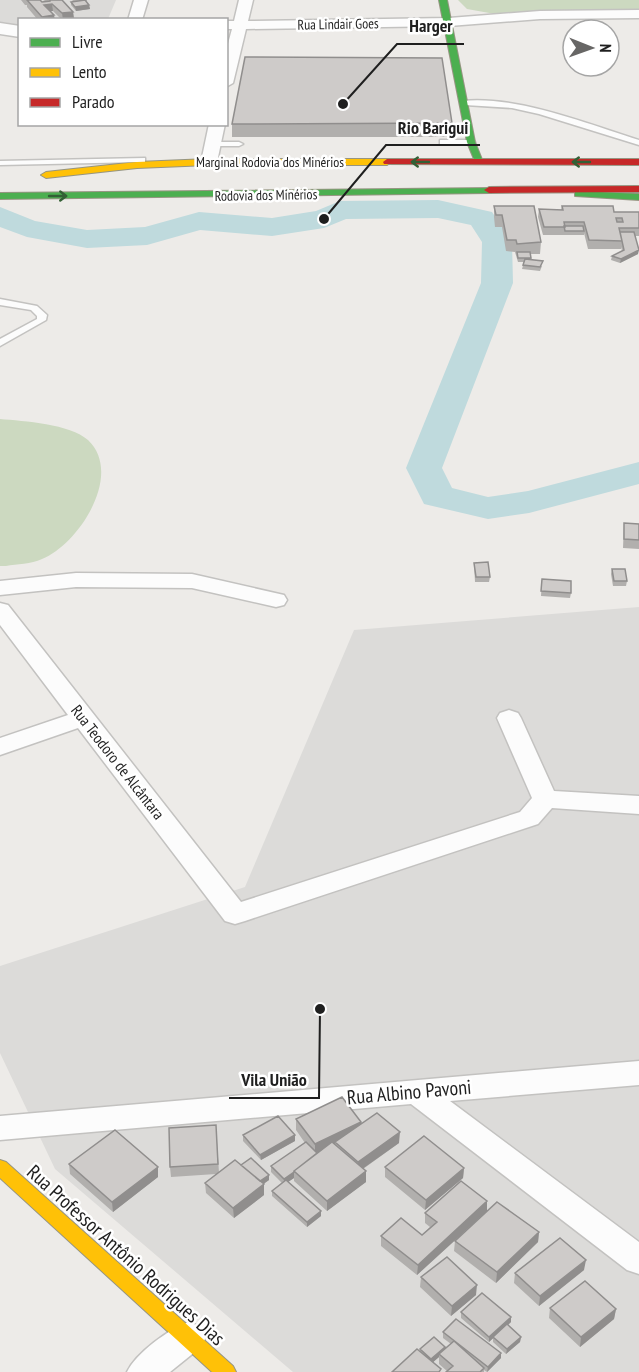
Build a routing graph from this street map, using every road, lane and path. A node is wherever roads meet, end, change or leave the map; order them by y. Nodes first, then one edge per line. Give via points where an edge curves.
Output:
1 (141, 0) edge
2 (246, 0) edge
3 (443, 0) edge
4 (639, 14) edge
5 (136, 18) edge
6 (449, 22) junction
7 (0, 25) edge
8 (233, 25) edge
9 (18, 28) edge
10 (0, 30) edge
11 (18, 33) edge
12 (228, 66) edge
13 (465, 103) junction
14 (216, 126) edge
15 (443, 142) edge
16 (471, 142) junction
17 (639, 143) edge
18 (212, 144) junction
19 (239, 144) edge
20 (209, 162) junction
21 (479, 162) junction
22 (639, 162) edge
23 (0, 163) edge
24 (0, 175) edge
25 (46, 175) junction
26 (639, 175) edge
27 (349, 176) dead end
28 (186, 177) dead end
29 (502, 189) junction
30 (639, 189) edge
31 (0, 196) edge
32 (639, 197) edge
33 (0, 302) edge
34 (0, 343) edge
35 (0, 588) edge
36 (276, 600) dead end
37 (0, 610) edge
38 (84, 718) junction
39 (509, 718) dead end
40 (0, 747) edge
41 (545, 799) junction
42 (639, 805) edge
43 (639, 1072) edge
44 (416, 1092) junction
45 (0, 1128) edge
46 (0, 1167) edge
47 (639, 1260) edge
48 (189, 1337) junction
49 (144, 1372) edge
50 (226, 1372) edge

1 - 5 street
2 - 8 street
3 - 6 main road
4 - 6 street, Rua Lindair Goes via 540,15
6 - 8 street, Rua Lindair Goes
6 - 13 main road
7 - 9 lane
8 - 12 street
10 - 11 street
13 - 16 main road
13 - 17 lane via 541,112
14 - 18 street
15 - 16 lane
16 - 21 main road
18 - 19 lane
18 - 20 street
21 -> 20 main road, Marginal Rodovia dos Minérios
20 - 23 lane via 127,159
20 - 25 main road, Marginal Rodovia dos Minérios
22 -> 21 main road, Marginal Rodovia dos Minérios
24 - 25 main road
25 - 28 main road
26 - 27 main road
29 - 30 main road, Rodovia dos Minérios
31 -> 29 main road, Rodovia dos Minérios via 181,197
29 - 32 main road
33 - 34 lane via 34,308 42,315 41,320
35 - 36 street via 76,580 192,581
37 - 38 street, Rua Teodoro de Alcântara
38 - 40 street
38 - 41 street, Rua Teodoro de Alcântara via 235,914 529,818
39 - 41 street
41 - 42 street
43 - 44 street, Rua Albino Pavoni
44 - 45 street, Rua Albino Pavoni
44 - 47 street
46 - 48 main road, Rua Professor Antônio Rodrigues Dias
48 - 49 street
48 - 50 main road, Rua Professor Antônio Rodrigues Dias

